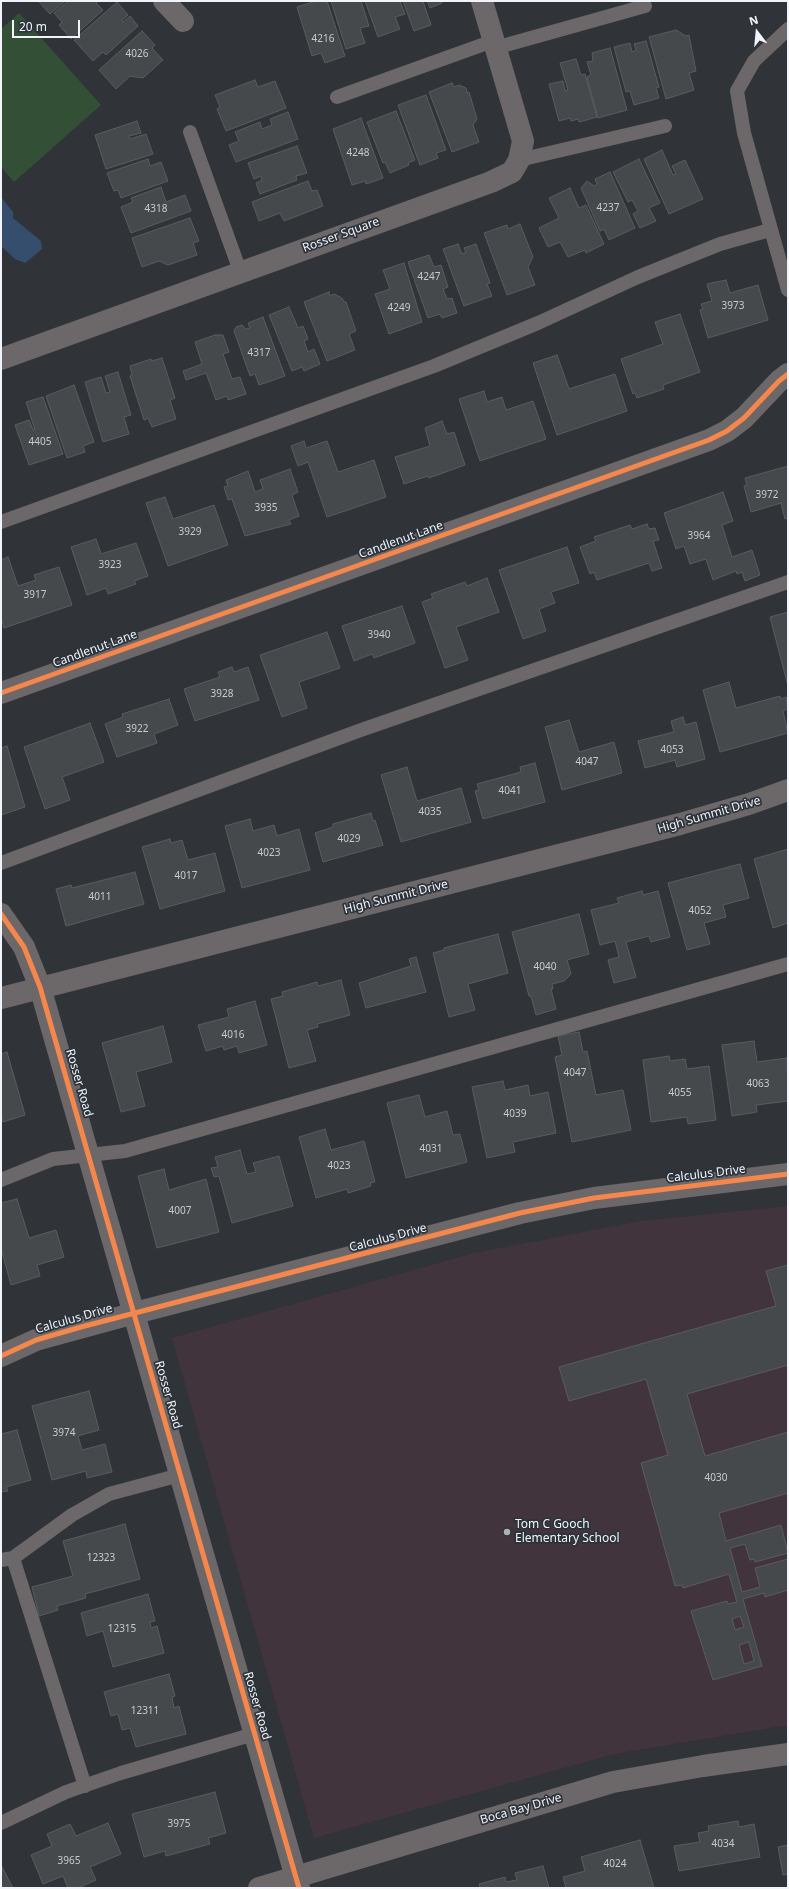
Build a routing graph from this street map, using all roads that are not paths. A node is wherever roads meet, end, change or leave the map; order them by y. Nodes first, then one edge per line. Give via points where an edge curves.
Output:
1 (164, 1) edge
2 (482, 1) edge
3 (645, 6) dead end
4 (183, 21) dead end
5 (788, 29) edge
6 (494, 45) junction
7 (337, 96) dead end
8 (665, 126) dead end
9 (190, 132) dead end
10 (519, 160) junction
11 (770, 230) junction
12 (240, 271) junction
13 (788, 290) edge
14 (1, 359) edge
15 (788, 374) edge
16 (1, 522) edge
17 (788, 582) edge
18 (1, 693) edge
19 (788, 790) edge
20 (1, 863) edge
21 (1, 914) edge
22 (788, 964) edge
23 (40, 987) junction
24 (1, 998) edge
25 (90, 1154) junction
26 (788, 1174) edge
27 (1, 1180) edge
28 (135, 1313) junction
29 (1, 1356) edge
30 (180, 1474) junction
31 (7, 1559) edge
32 (254, 1734) junction
33 (788, 1754) edge
34 (85, 1786) junction
35 (1, 1823) edge
36 (297, 1882) edge
37 (259, 1888) edge

1 - 4 street
2 - 6 street, Rosser Square
3 - 6 lane
5 - 11 lane via 754,61 737,91 744,133
6 - 7 lane
6 - 10 street, Rosser Square via 523,141
8 - 10 lane
9 - 12 lane
10 - 12 street, Rosser Square via 512,172 491,182
11 - 13 lane
11 - 16 lane via 720,244 638,277 538,323 434,366
12 - 14 street, Rosser Square
15 - 18 street, Candlenut Lane via 744,418 709,440
17 - 20 lane via 361,730
19 - 23 street, High Summit Drive via 680,824
21 - 23 street, Rosser Road via 24,947
22 - 25 lane via 125,1151
23 - 24 street, High Summit Drive
23 - 25 street, Rosser Road
25 - 27 lane via 53,1159
25 - 28 street, Rosser Road
26 - 28 street, Calculus Drive via 594,1198 520,1213
28 - 29 street, Calculus Drive via 36,1340
28 - 30 street, Rosser Road
30 - 31 lane via 109,1494 72,1515
30 - 32 street, Rosser Road
31 - 34 lane
32 - 34 lane
32 - 36 street, Rosser Road
33 - 36 street, Boca Bay Drive via 613,1782
34 - 35 lane via 66,1792
36 - 37 street, Boca Bay Drive

